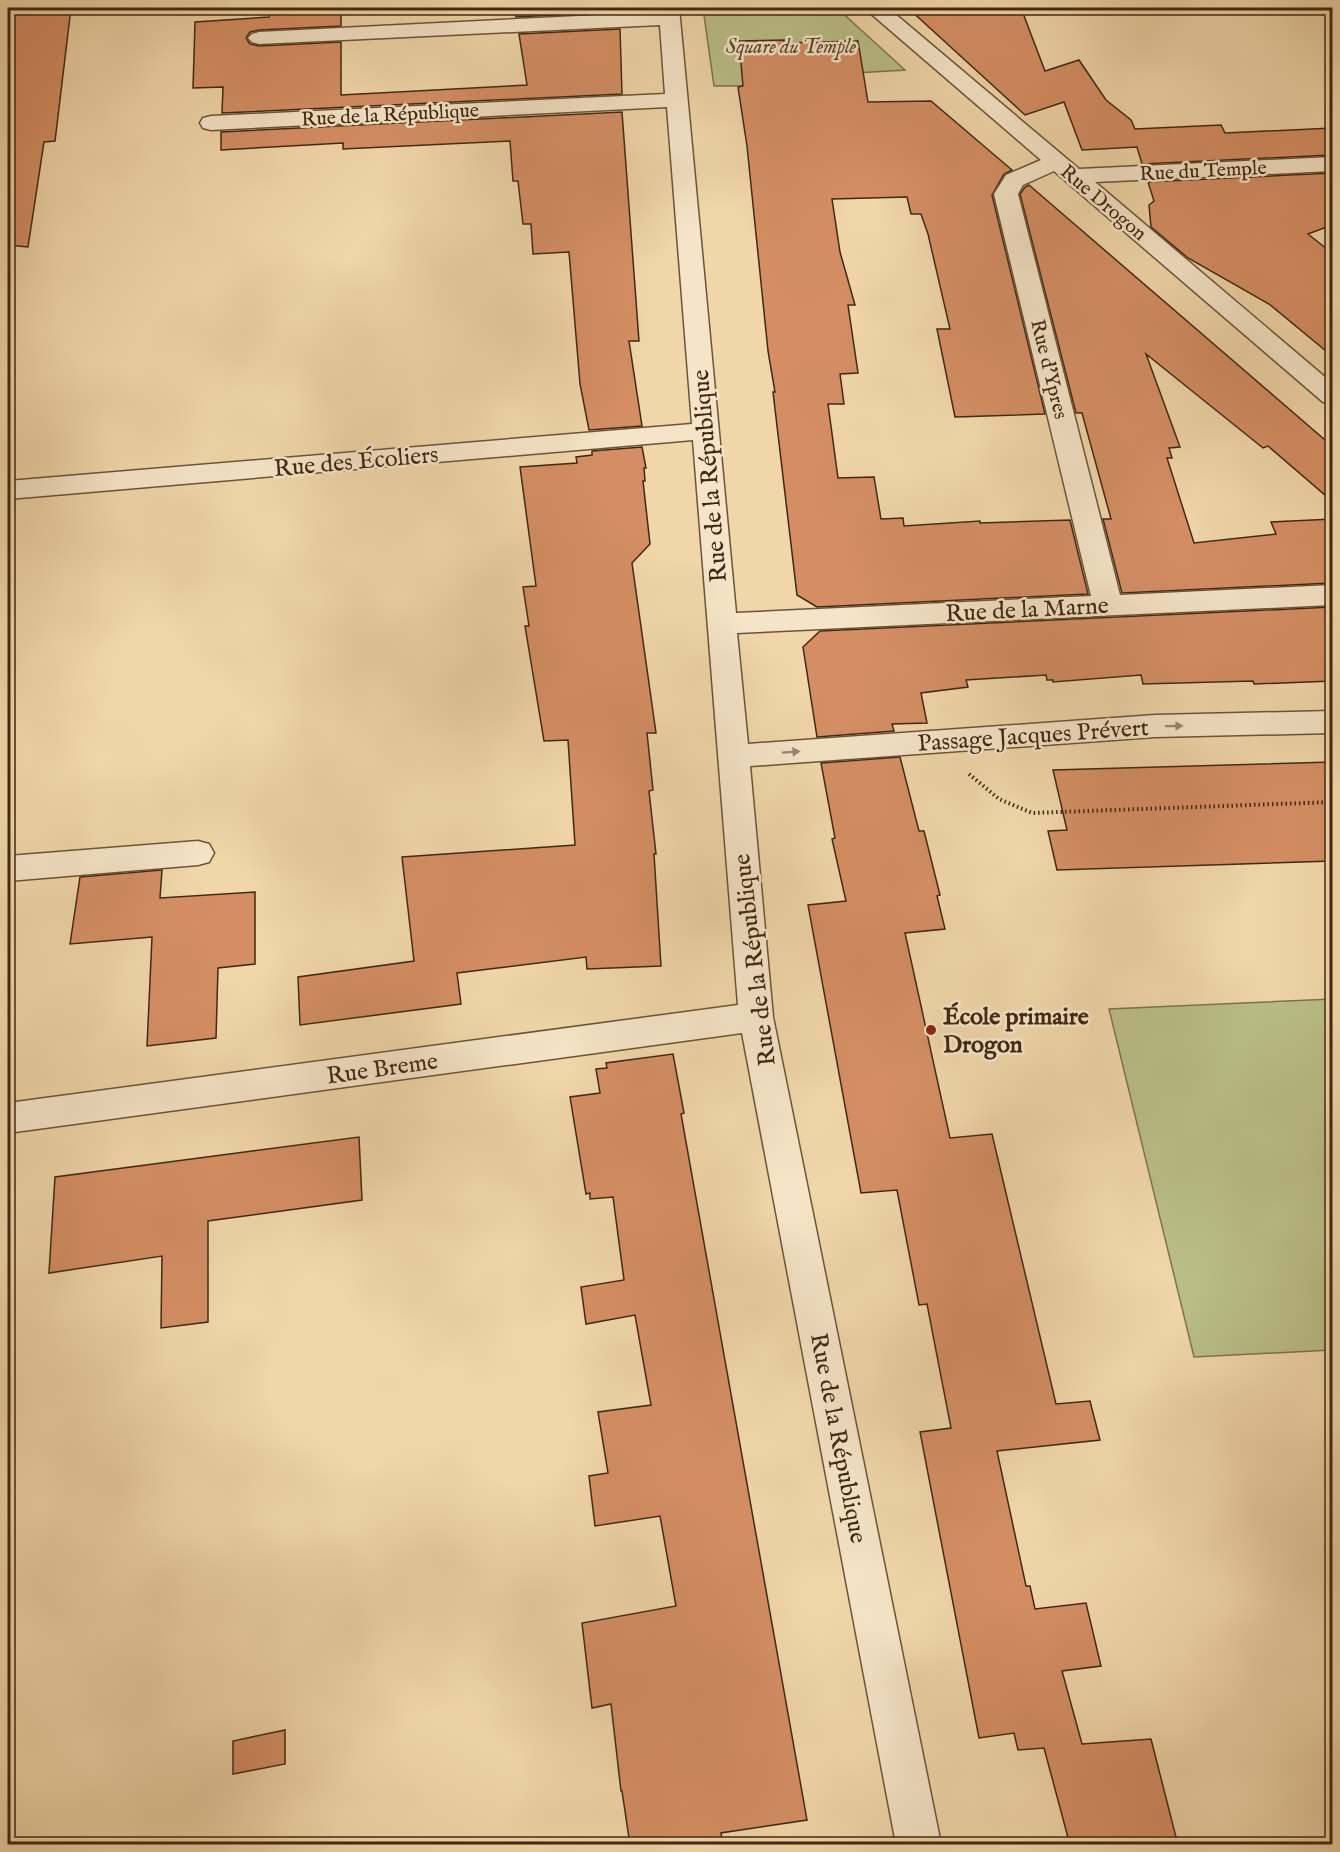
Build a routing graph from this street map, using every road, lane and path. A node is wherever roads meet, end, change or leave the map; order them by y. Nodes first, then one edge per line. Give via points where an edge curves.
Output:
1 (876, 8) edge
2 (670, 13) edge
3 (259, 38) dead end
4 (677, 100) junction
5 (211, 123) dead end
6 (1332, 164) edge
7 (1065, 169) junction
8 (1332, 396) edge
9 (705, 431) junction
10 (8, 490) edge
11 (1332, 595) edge
12 (1108, 606) junction
13 (722, 624) junction
14 (1332, 722) edge
15 (733, 756) junction
16 (964, 770) dead end
17 (1332, 802) edge
18 (198, 853) dead end
19 (8, 869) edge
20 (756, 1017) junction
21 (8, 1118) edge
22 (919, 1845) edge

1 - 7 street, Rue Drogon
2 - 3 street
2 - 4 street, Rue de la République
4 - 5 street, Rue de la République
4 - 9 street, Rue de la République
6 - 7 street, Rue du Temple
7 - 8 street, Rue Drogon
7 - 12 street, Rue d'Ypres via 1014,180 1006,194
9 - 10 street, Rue des Écoliers
9 - 13 street, Rue de la République
11 - 12 street, Rue de la Marne
12 - 13 street, Rue de la Marne
13 - 15 street, Rue de la République
15 -> 14 street, Passage Jacques Prévert via 1155,726
15 - 20 street, Rue de la République
16 - 17 path via 999,799 1032,813
18 - 19 street
20 - 21 street, Rue Breme
20 - 22 street, Rue de la République

